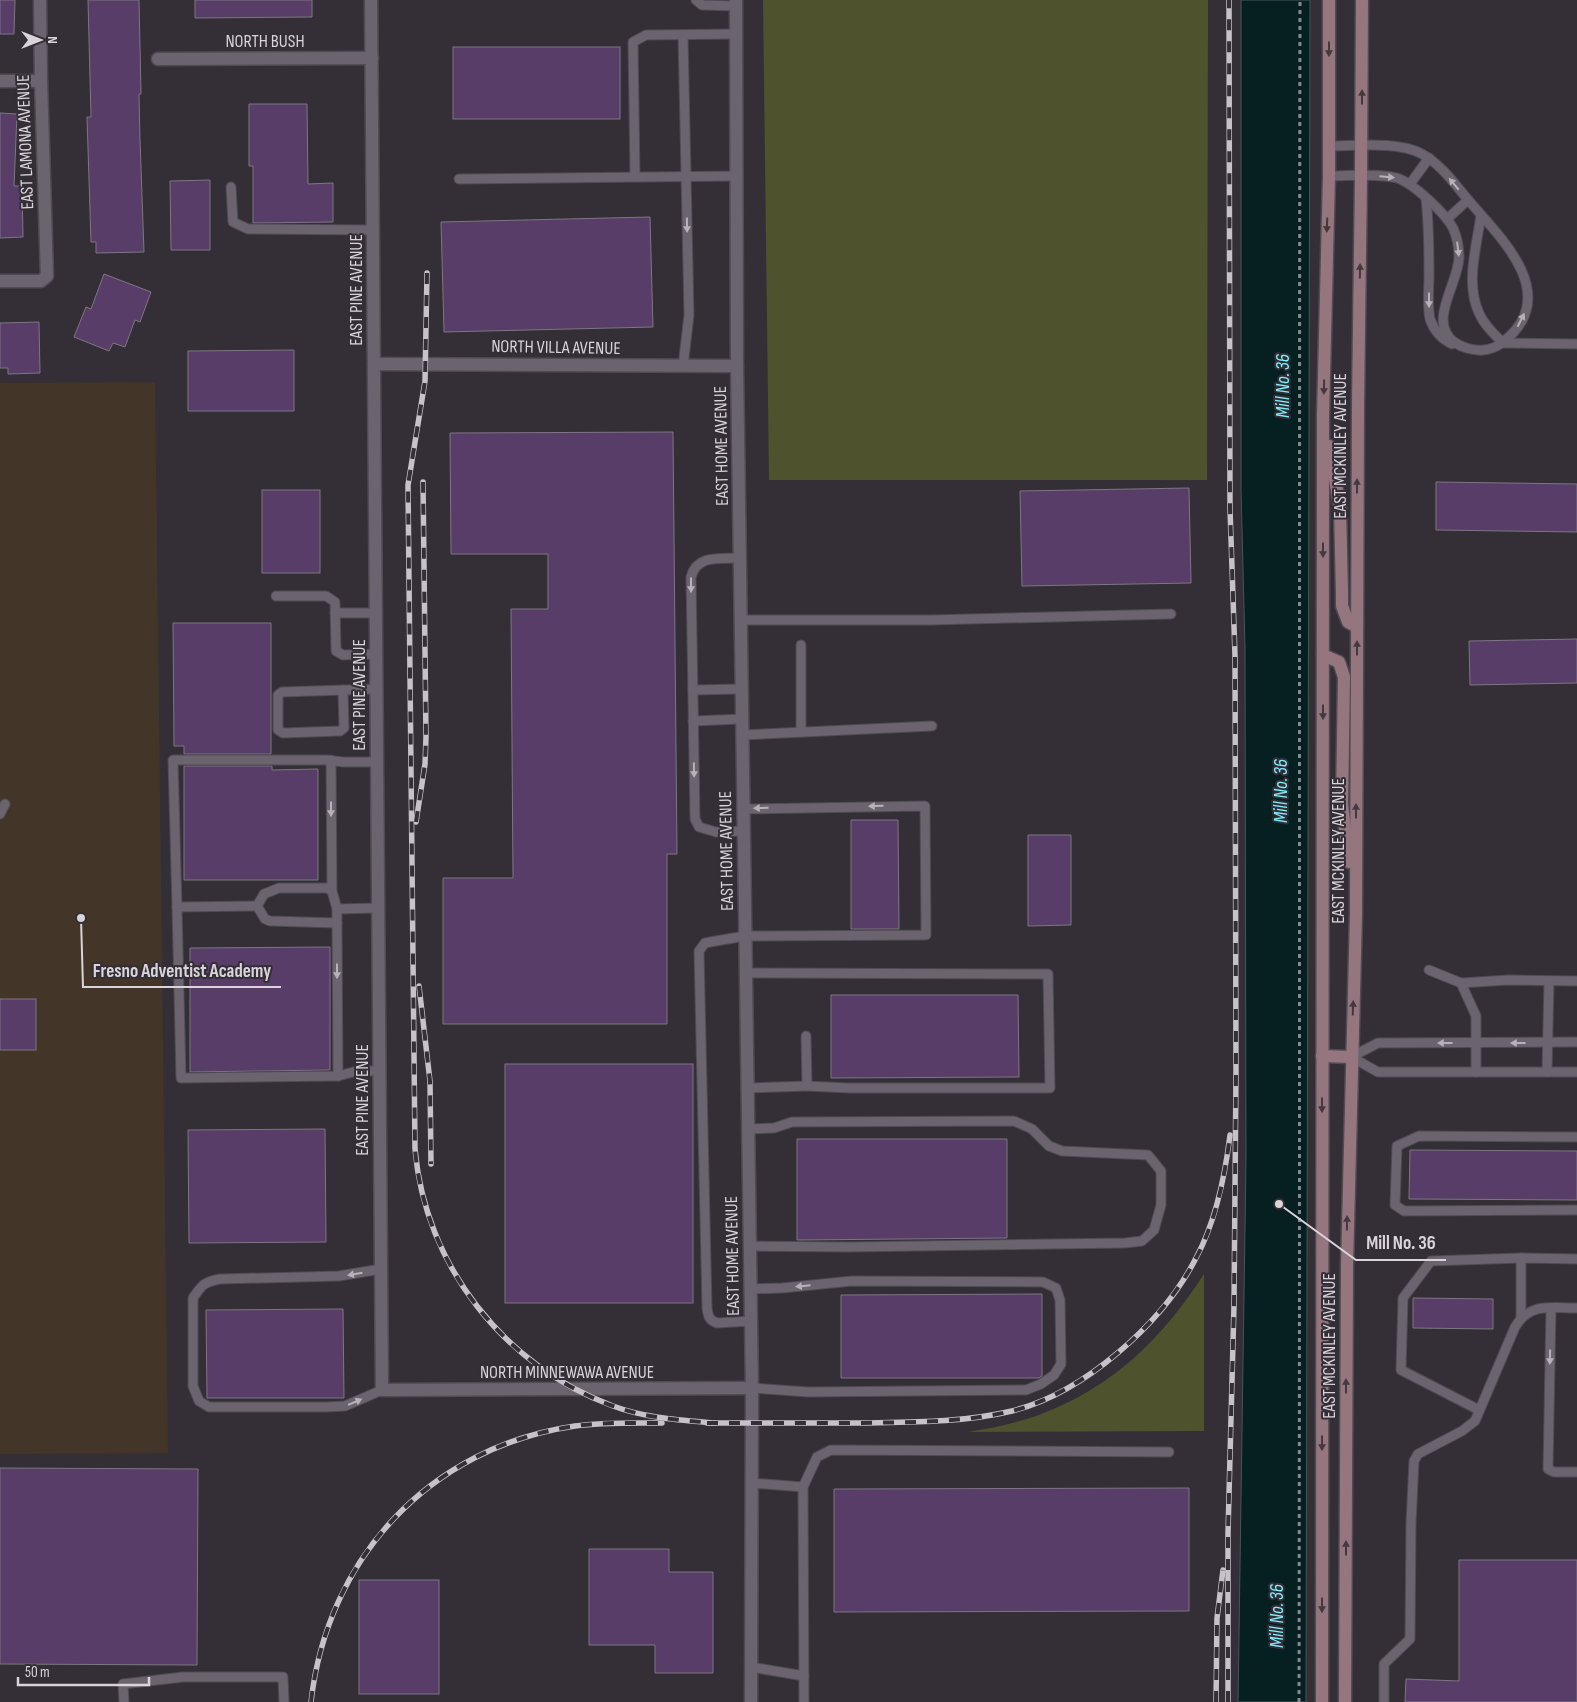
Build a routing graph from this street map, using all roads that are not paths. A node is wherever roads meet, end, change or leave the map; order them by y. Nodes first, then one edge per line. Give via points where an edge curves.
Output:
1 (40, 0) edge
2 (371, 0) edge
3 (696, 0) edge
4 (1328, 0) edge
5 (1362, 0) edge
6 (736, 3) edge
7 (736, 34) junction
8 (683, 35) junction
9 (158, 58) dead end
10 (372, 58) junction
11 (0, 81) edge
12 (41, 81) junction
13 (1329, 146) junction
14 (1362, 146) junction
15 (1429, 158) junction
16 (634, 176) junction
17 (686, 176) junction
18 (737, 176) junction
19 (1329, 176) junction
20 (1361, 176) junction
21 (459, 179) dead end
22 (1410, 184) junction
23 (231, 187) dead end
24 (1426, 199) junction
25 (1468, 200) junction
26 (1481, 215) junction
27 (1447, 219) junction
28 (373, 230) junction
29 (0, 281) edge
30 (1503, 344) junction
31 (1577, 344) edge
32 (1464, 347) junction
33 (374, 364) junction
34 (683, 366) junction
35 (737, 366) junction
36 (1323, 416) junction
37 (740, 558) junction
38 (276, 596) dead end
39 (335, 613) junction
40 (376, 613) junction
41 (1171, 614) dead end
42 (741, 620) junction
43 (1357, 628) junction
44 (801, 645) dead end
45 (376, 654) junction
46 (1323, 656) junction
47 (376, 689) junction
48 (742, 689) junction
49 (343, 690) junction
50 (693, 690) junction
51 (742, 720) junction
52 (694, 721) junction
53 (932, 726) dead end
54 (801, 732) junction
55 (742, 735) junction
56 (331, 760) junction
57 (377, 762) junction
58 (5, 804) dead end
59 (743, 809) junction
60 (0, 814) edge
61 (744, 831) junction
62 (332, 891) junction
63 (258, 906) junction
64 (177, 908) junction
65 (378, 908) junction
66 (337, 909) junction
67 (1356, 914) junction
68 (337, 923) junction
69 (745, 936) junction
70 (1429, 970) dead end
71 (746, 973) junction
72 (1549, 980) junction
73 (1577, 981) edge
74 (1462, 983) junction
75 (806, 1036) dead end
76 (1548, 1042) junction
77 (1577, 1042) edge
78 (1476, 1043) junction
79 (1322, 1056) junction
80 (1351, 1057) junction
81 (379, 1071) junction
82 (1476, 1072) junction
83 (1547, 1072) junction
84 (1577, 1072) edge
85 (338, 1076) junction
86 (807, 1086) junction
87 (747, 1088) junction
88 (748, 1129) junction
89 (1577, 1137) edge
90 (1577, 1210) edge
91 (750, 1246) junction
92 (1521, 1258) junction
93 (1577, 1259) edge
94 (381, 1269) junction
95 (750, 1289) junction
96 (1551, 1308) junction
97 (1577, 1308) edge
98 (1521, 1317) junction
99 (751, 1321) junction
100 (752, 1388) junction
101 (382, 1390) junction
102 (1479, 1410) junction
103 (1169, 1452) dead end
104 (1577, 1472) edge
105 (751, 1483) junction
106 (804, 1487) junction
107 (751, 1667) junction
108 (804, 1676) junction
109 (124, 1702) edge
110 (284, 1702) edge
111 (751, 1702) edge
112 (804, 1702) edge
113 (1322, 1702) edge
114 (1345, 1702) edge
115 (1384, 1702) edge

1 - 12 street, EAST LAMONA AVENUE
2 - 10 street, EAST PINE AVENUE
3 - 6 lane via 702,5
4 -> 13 main road, EAST MCKINLEY AVENUE
14 -> 5 main road, EAST MCKINLEY AVENUE
6 - 7 street, EAST HOME AVENUE
7 - 8 lane
7 - 18 street, EAST HOME AVENUE
8 - 16 lane via 646,35 633,42
8 - 17 lane
9 - 10 street, NORTH BUSH
10 - 28 street, EAST PINE AVENUE
11 - 12 street
12 - 29 street, EAST LAMONA AVENUE via 47,276 41,281
13 - 14 lane
13 - 19 main road, EAST MCKINLEY AVENUE
14 - 15 lane via 1402,147
14 - 20 main road, EAST MCKINLEY AVENUE
15 - 22 lane
25 -> 15 lane
16 - 17 lane
16 - 21 lane
17 - 18 lane
17 -> 34 lane via 688,315
18 - 35 street, EAST HOME AVENUE
19 - 20 lane
19 -> 36 main road, EAST MCKINLEY AVENUE
20 -> 22 lane via 1395,178
43 -> 20 main road, EAST MCKINLEY AVENUE
22 - 24 lane
23 - 28 lane via 232,222 248,230
24 - 27 lane
24 -> 32 lane via 1430,236 1430,319 1441,337
25 - 26 lane
25 - 27 lane
26 - 30 lane via 1473,291 1479,314
30 -> 26 lane via 1524,314 1528,298 1526,280 1504,241
27 -> 32 lane via 1456,235 1460,256 1444,312 1444,326 1450,338
28 - 33 street, EAST PINE AVENUE
30 - 31 lane
30 - 32 lane via 1482,350
33 - 34 street, NORTH VILLA AVENUE
33 - 40 street, EAST PINE AVENUE
34 - 35 street, NORTH VILLA AVENUE
35 - 37 street, EAST HOME AVENUE
36 - 43 main road via 1340,507 1342,606 1348,622
36 -> 46 main road, EAST MCKINLEY AVENUE
37 - 42 street, EAST HOME AVENUE
37 -> 50 lane via 708,560 693,569
38 - 39 lane via 326,596 335,602
39 - 40 lane
39 - 45 lane via 336,651 343,655
40 - 45 street, EAST PINE AVENUE
41 - 42 lane via 931,620
42 - 48 street, EAST HOME AVENUE
67 -> 43 main road, EAST MCKINLEY AVENUE
44 - 54 lane
45 - 47 street, EAST PINE AVENUE
46 - 67 main road via 1339,662 1344,677 1342,804
46 -> 79 main road, EAST MCKINLEY AVENUE
47 - 49 lane
47 - 57 street, EAST PINE AVENUE
48 - 50 lane
48 - 51 street, EAST HOME AVENUE
49 - 49 lane via 282,692 278,695 278,730 283,733 340,731 344,728
50 - 52 lane
51 - 52 lane
51 - 55 street, EAST HOME AVENUE
52 -> 61 lane via 696,819 699,827 716,832
53 - 54 lane
54 - 55 lane
55 - 59 street, EAST HOME AVENUE
56 - 57 lane
56 -> 62 lane
56 - 64 lane via 173,760
57 - 65 street, EAST PINE AVENUE
58 - 60 lane
59 - 61 street, EAST HOME AVENUE
69 -> 59 lane via 926,934 925,806
61 - 69 street, EAST HOME AVENUE
62 - 63 lane via 327,888 279,888 264,894
62 - 66 lane
63 - 64 lane
63 - 68 lane via 265,919 270,921
64 - 85 lane via 181,1078
65 - 66 lane
65 - 81 street, EAST PINE AVENUE
66 - 68 lane
80 -> 67 main road, EAST MCKINLEY AVENUE
68 -> 85 lane
69 - 71 street, EAST HOME AVENUE
69 - 99 lane via 705,943 698,956 708,1316 717,1323
70 - 74 lane
71 - 86 lane via 1048,974 1050,1088
71 - 87 street, EAST HOME AVENUE
72 - 73 lane
72 - 74 lane
72 - 76 lane
74 - 78 lane via 1476,1016
75 - 86 lane
76 - 77 lane
76 -> 78 lane
76 - 83 lane
78 -> 80 lane via 1378,1043
78 - 82 lane
79 - 80 main road
79 -> 113 main road, EAST MCKINLEY AVENUE
80 - 82 lane via 1378,1072
114 -> 80 main road, EAST MCKINLEY AVENUE via 1346,1266
81 - 85 lane via 357,1071
81 - 94 street, EAST PINE AVENUE
82 - 83 lane
83 - 84 lane
86 - 87 lane
87 - 88 street, EAST HOME AVENUE
88 - 91 street, EAST HOME AVENUE
88 - 91 lane via 774,1128 792,1122 1014,1121 1032,1129 1049,1146 1062,1151 1148,1154 1161,1171 1161,1205 1154,1230 1142,1241
89 - 90 lane via 1419,1136 1397,1146 1395,1205 1404,1211
91 - 95 street, EAST HOME AVENUE
92 - 93 lane
92 - 98 lane
92 - 102 lane via 1431,1261 1403,1298 1401,1370
94 - 101 street, EAST PINE AVENUE
94 -> 101 lane via 328,1276 207,1282 193,1298 193,1386 199,1401 209,1408 345,1406
95 - 99 street, EAST HOME AVENUE
100 -> 95 lane via 808,1392 1026,1390 1054,1375 1061,1364 1060,1300 1056,1288 1043,1282 852,1281
96 - 97 lane
96 - 98 lane via 1529,1311
96 -> 104 lane via 1548,1469
98 - 102 lane
99 - 100 street, EAST HOME AVENUE
100 - 101 street, NORTH MINNEWAWA AVENUE
100 - 105 street, EAST HOME AVENUE
102 - 115 lane via 1462,1431 1418,1454 1414,1461 1410,1639 1384,1664
103 - 106 lane via 831,1450 817,1457
105 - 106 lane
105 - 107 street, EAST HOME AVENUE
106 - 108 lane
107 - 108 lane
107 - 111 street, EAST HOME AVENUE
108 - 112 lane
109 - 110 lane via 123,1684 184,1677 283,1676

